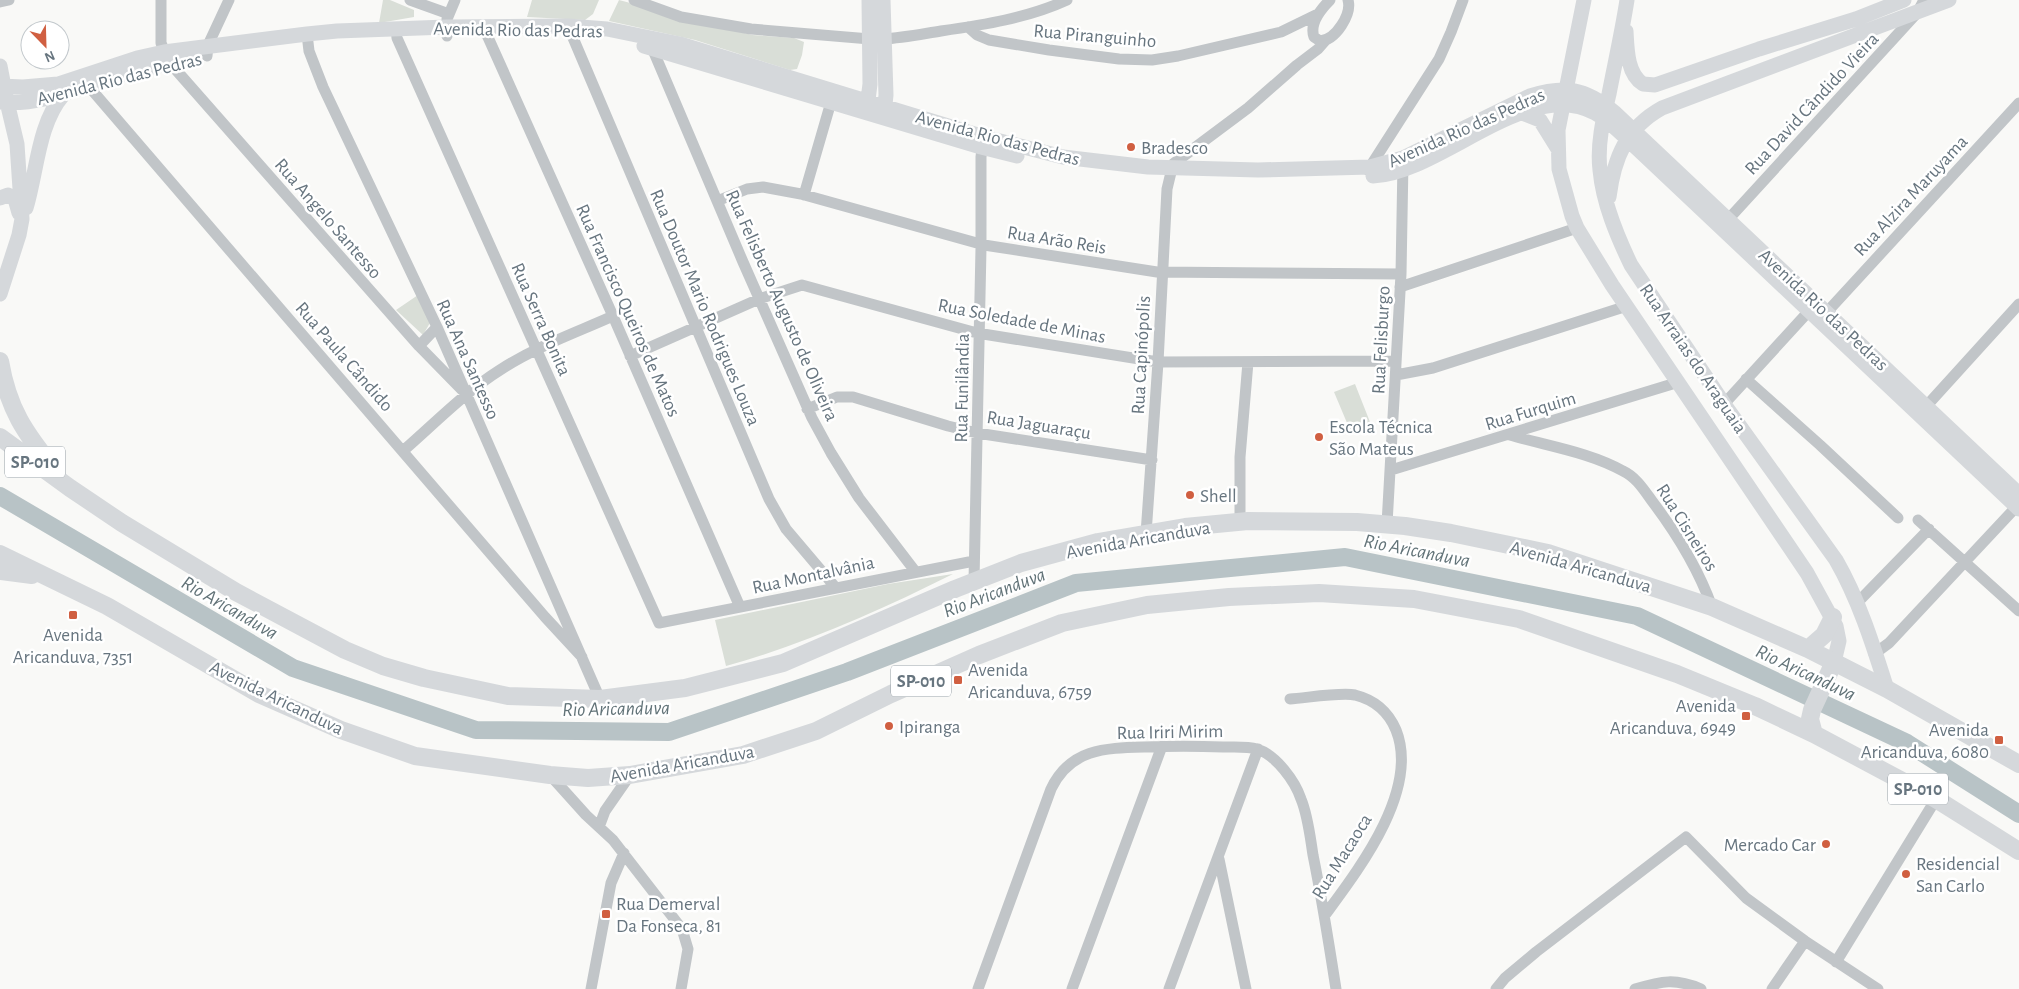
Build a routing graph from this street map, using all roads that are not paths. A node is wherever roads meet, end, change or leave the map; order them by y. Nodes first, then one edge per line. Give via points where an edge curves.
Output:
1 (9, 0) edge
2 (161, 0) edge
3 (229, 0) edge
4 (410, 0) edge
5 (455, 0) edge
6 (634, 0) edge
7 (869, 0) edge
8 (883, 0) edge
9 (1067, 0) edge
10 (1330, 0) edge
11 (1463, 0) edge
12 (1584, 0) edge
13 (1904, 0) edge
14 (1950, 0) edge
15 (0, 2) edge
16 (1351, 3) edge
17 (1626, 5) edge
18 (1920, 7) edge
19 (1320, 8) edge
20 (448, 26) junction
21 (968, 27) junction
22 (487, 31) junction
23 (570, 31) junction
24 (1282, 32) junction
25 (397, 33) junction
26 (1317, 37) junction
27 (307, 38) junction
28 (877, 39) junction
29 (650, 43) junction
30 (208, 50) junction
31 (167, 57) junction
32 (0, 66) edge
33 (85, 82) junction
34 (1662, 84) junction
35 (2, 86) edge
36 (1565, 88) junction
37 (63, 94) junction
38 (3, 102) edge
39 (831, 102) junction
40 (2019, 103) edge
41 (1562, 105) junction
42 (868, 106) junction
43 (1662, 108) junction
44 (1605, 111) junction
45 (884, 112) junction
46 (1522, 113) junction
47 (1630, 135) junction
48 (983, 142) junction
49 (1558, 149) junction
50 (1403, 164) junction
51 (1368, 172) junction
52 (1170, 173) junction
53 (804, 195) junction
54 (0, 198) edge
55 (717, 201) junction
56 (1608, 206) junction
57 (22, 220) junction
58 (1724, 223) junction
59 (1577, 228) junction
60 (981, 244) junction
61 (1162, 273) junction
62 (1401, 274) junction
63 (1400, 287) junction
64 (0, 294) edge
65 (759, 299) junction
66 (2019, 304) edge
67 (1627, 306) junction
68 (1809, 311) junction
69 (1827, 312) junction
70 (613, 316) junction
71 (437, 327) junction
72 (696, 327) junction
73 (980, 333) junction
74 (418, 346) junction
75 (537, 350) junction
76 (630, 356) junction
77 (1396, 361) junction
78 (0, 362) edge
79 (1158, 362) junction
80 (1248, 362) junction
81 (1396, 375) junction
82 (1746, 379) junction
83 (1679, 382) junction
84 (466, 394) junction
85 (1724, 404) junction
86 (808, 409) junction
87 (1923, 410) junction
88 (978, 433) junction
89 (1510, 435) junction
90 (0, 437) edge
91 (404, 450) junction
92 (1152, 460) junction
93 (1391, 470) junction
94 (70, 488) junction
95 (2018, 504) edge
96 (1898, 518) dead end
97 (1918, 520) dead end
98 (1240, 522) junction
99 (1387, 524) junction
100 (1929, 529) junction
101 (1146, 534) junction
102 (0, 554) edge
103 (974, 560) junction
104 (1965, 562) junction
105 (0, 571) edge
106 (914, 571) junction
107 (51, 577) junction
108 (974, 581) junction
109 (836, 588) junction
110 (555, 596) junction
111 (1857, 603) junction
112 (536, 607) junction
113 (740, 607) junction
114 (1712, 607) junction
115 (2019, 611) edge
116 (1833, 617) junction
117 (658, 624) joint
118 (1808, 649) junction
119 (1874, 654) junction
120 (582, 657) junction
121 (1834, 662) junction
122 (1887, 689) junction
123 (600, 699) junction
124 (1290, 699) dead end
125 (1814, 734) junction
126 (1162, 746) junction
127 (1258, 749) junction
128 (2019, 764) edge
129 (550, 775) junction
130 (630, 775) junction
131 (1936, 799) junction
132 (599, 826) junction
133 (2019, 851) edge
134 (624, 853) junction
135 (1219, 859) junction
136 (1325, 915) junction
137 (1805, 941) junction
138 (1836, 962) junction
139 (591, 989) edge
140 (681, 989) edge
141 (978, 989) edge
142 (1072, 989) edge
143 (1169, 989) edge
144 (1246, 989) edge
145 (1336, 989) edge
146 (1496, 989) edge
147 (1635, 989) edge
148 (1701, 989) edge
149 (1772, 989) edge
150 (1878, 989) edge

1 - 15 street
2 - 31 street via 160,35
3 - 30 street
4 - 20 street
5 - 20 street
6 - 28 street via 681,17 751,29
7 - 28 main road
8 - 28 main road
9 - 21 street via 1029,14
10 - 19 street
11 - 51 street via 1439,59
12 - 36 main road, Rua Arraias do Araguaia
13 - 34 main road
14 - 18 main road
16 - 26 street via 1339,27
17 - 34 main road via 1627,44 1633,75 1648,86
17 - 44 main road, Rua Arraias do Araguaia
18 - 43 main road
18 - 58 street, Rua David Cândido Vieira
19 - 24 street, Rua Piranguinho
19 - 26 street via 1312,26
20 - 22 main road, Avenida Rio das Pedras
20 - 25 main road, Avenida Rio das Pedras
21 - 24 street, Rua Piranguinho via 989,40 1147,60
21 - 28 street
22 - 23 main road, Avenida Rio das Pedras
22 - 70 street, Rua Francisco Queiros de Matos
23 - 29 main road, Avenida Rio das Pedras
23 - 72 street, Rua Doutor Mario Rodrigues Louza
24 - 26 street, Rua Piranguinho via 1299,31
25 - 27 main road, Avenida Rio das Pedras
25 - 75 street, Rua Serra Bonita
26 - 52 street via 1297,65 1248,108 1181,157
27 - 30 main road, Avenida Rio das Pedras
27 - 71 street, Rua Ana Santesso via 323,87
28 - 42 main road
28 - 45 main road
29 - 39 main road, Avenida Rio das Pedras
29 - 42 main road, Avenida Rio das Pedras via 680,44
29 - 55 street, Rua Felisberto Augusto de Oliveira
30 - 31 main road, Avenida Rio das Pedras
31 - 33 main road, Avenida Rio das Pedras
31 - 74 street, Rua Angelo Santesso
32 - 35 main road
33 - 35 main road, Avenida Rio das Pedras via 44,87
33 - 37 main road, Avenida Rio das Pedras
33 - 91 street, Rua Paula Cândido
34 - 43 main road via 1654,94 1655,102
35 - 38 main road
36 - 41 main road, Rua Arraias do Araguaia
36 - 44 main road, Avenida Rio das Pedras via 1575,90
36 - 50 main road, Avenida Rio das Pedras via 1530,96
37 - 38 main road, Avenida Rio das Pedras via 24,102
37 - 57 main road via 46,124
38 - 57 main road via 17,144
39 - 42 main road, Avenida Rio das Pedras
39 - 53 street
40 - 69 street, Rua Alzira Maruyama
41 - 44 main road, Avenida Rio das Pedras
41 - 46 main road, Avenida Rio das Pedras
41 - 49 main road, Rua Arraias do Araguaia
42 - 45 main road, Avenida Rio das Pedras
43 - 47 main road via 1649,115
44 - 47 main road, Avenida Rio das Pedras
44 - 56 main road, Rua Arraias do Araguaia via 1599,150
45 - 48 main road, Avenida Rio das Pedras
46 - 49 main road via 1540,120
46 - 50 main road, Avenida Rio das Pedras
47 - 56 main road via 1612,172
47 - 58 main road, Avenida Rio das Pedras
48 - 52 main road, Avenida Rio das Pedras via 1090,172
48 - 60 street, Rua Funilândia
49 - 59 main road, Rua Arraias do Araguaia via 1559,169
50 - 51 main road, Avenida Rio das Pedras via 1378,176
50 - 62 street, Rua Felisburgo
51 - 52 main road, Avenida Rio das Pedras
52 - 61 street, Rua Capinópolis
53 - 55 street, Rua Arão Reis via 757,187
53 - 60 street, Rua Arão Reis
54 - 57 main road via 8,195 15,199
55 - 65 street, Rua Felisberto Augusto de Oliveira
56 - 85 main road, Rua Arraias do Araguaia via 1621,245 1632,265
57 - 64 main road
58 - 68 main road, Avenida Rio das Pedras
58 - 69 main road, Avenida Rio das Pedras
59 - 63 street
59 - 67 main road, Rua Arraias do Araguaia
60 - 61 street, Rua Arão Reis
60 - 73 street, Rua Funilândia
61 - 62 street, Rua Arão Reis
61 - 79 street, Rua Capinópolis
62 - 63 street, Rua Felisburgo
63 - 77 street, Rua Felisburgo
65 - 72 street, Rua Soledade de Minas
65 - 73 street, Rua Soledade de Minas via 795,286 808,286
65 - 86 street, Rua Felisberto Augusto de Oliveira
66 - 87 street
67 - 81 street via 1434,368
67 - 83 main road, Rua Arraias do Araguaia
68 - 82 street
68 - 87 main road, Avenida Rio das Pedras
69 - 87 main road, Avenida Rio das Pedras
70 - 75 street
70 - 76 street, Rua Francisco Queiros de Matos
71 - 74 street
71 - 84 street, Rua Ana Santesso
72 - 76 street, Rua Soledade de Minas
72 - 109 street, Rua Doutor Mario Rodrigues Louza via 777,514
73 - 79 street, Rua Soledade de Minas
73 - 88 street, Rua Funilândia
74 - 84 street, Rua Angelo Santesso
75 - 84 street via 499,370
75 - 117 street, Rua Serra Bonita
76 - 113 street, Rua Francisco Queiros de Matos
77 - 80 street, Rua Soledade de Minas
77 - 81 street, Rua Felisburgo
78 - 94 highway via 10,403 20,422
79 - 80 street, Rua Soledade de Minas
79 - 92 street, Rua Capinópolis
80 - 98 street via 1240,457
81 - 93 street, Rua Felisburgo
82 - 85 street
82 - 96 street
83 - 89 street, Rua Furquim
83 - 116 main road, Rua Arraias do Araguaia via 1789,544
84 - 91 street
84 - 110 street, Rua Ana Santesso
85 - 111 main road, Rua Arraias do Araguaia via 1836,560
86 - 88 street, Rua Jaguaraçu via 837,396 853,396
86 - 106 street, Rua Felisberto Augusto de Oliveira via 859,498
87 - 95 main road, Avenida Rio das Pedras
88 - 92 street, Rua Jaguaraçu
88 - 103 street, Rua Funilândia
89 - 93 street, Rua Furquim
89 - 114 street, Rua Cisneiros via 1603,461 1625,472 1645,491 1688,554
90 - 94 highway, Avenida Aricanduva / SP-010
91 - 112 street, Rua Paula Cândido
92 - 101 street, Rua Capinópolis
93 - 99 street, Rua Felisburgo
94 - 123 highway, Avenida Aricanduva / SP-010 via 236,592 345,650 383,666 508,696
95 - 104 street
97 - 100 street
98 - 99 highway, Avenida Aricanduva / SP-010
98 - 101 highway, Avenida Aricanduva / SP-010
99 - 114 highway, Avenida Aricanduva / SP-010 via 1548,552
100 - 104 street
100 - 111 street
101 - 108 highway, Avenida Aricanduva / SP-010 via 1098,542 1021,563
102 - 107 highway, Avenida Aricanduva / SP-010
103 - 106 street, Rua Montalvânia
103 - 108 street, Rua Funilândia
104 - 115 street
104 - 119 street via 1889,643
105 - 107 highway
106 - 109 street, Rua Montalvânia
107 - 129 highway, Avenida Aricanduva / SP-010 via 259,694 341,730 415,756
108 - 123 highway, Avenida Aricanduva / SP-010 via 783,663 685,688
109 - 113 street, Rua Montalvânia
110 - 112 street
110 - 120 street, Rua Ana Santesso
111 - 119 main road, Rua Arraias do Araguaia
112 - 120 street, Rua Paula Cândido
113 - 117 street, Rua Montalvânia
114 - 118 highway, Avenida Aricanduva / SP-010
116 - 118 highway via 1824,635
116 - 121 main road, Rua Arraias do Araguaia via 1839,642
118 - 121 highway, Avenida Aricanduva / SP-010
119 - 122 main road, Rua Arraias do Araguaia
120 - 123 street, Rua Ana Santesso
121 - 122 highway, Avenida Aricanduva / SP-010
121 - 125 highway via 1812,710 1810,719
122 - 128 highway, Avenida Aricanduva / SP-010
124 - 136 street, Rua Macaoca via 1352,695 1368,699 1379,704 1390,717 1401,748 1400,778 1391,807 1369,852
125 - 130 highway, Avenida Aricanduva / SP-010 via 1677,674 1519,619 1414,599 1319,593 1229,597 1147,606 1062,623 979,655 816,730 743,755
125 - 131 highway, Avenida Aricanduva / SP-010
126 - 127 street, Rua Iriri Mirim
126 - 141 street, Rua Iriri Mirim via 1093,752 1080,756 1057,776
126 - 142 street
127 - 135 street
127 - 136 street via 1285,770 1302,800
129 - 130 highway, Avenida Aricanduva / SP-010 via 588,778
129 - 132 street
130 - 132 street via 605,811
131 - 133 highway, Avenida Aricanduva / SP-010
131 - 138 street
132 - 134 street
134 - 139 street via 611,883
134 - 140 street via 682,929 688,949
135 - 143 street
135 - 144 street
136 - 145 street
137 - 138 street
137 - 146 street via 1746,898 1686,837 1536,952
137 - 149 street
138 - 150 street
147 - 148 street via 1673,980

